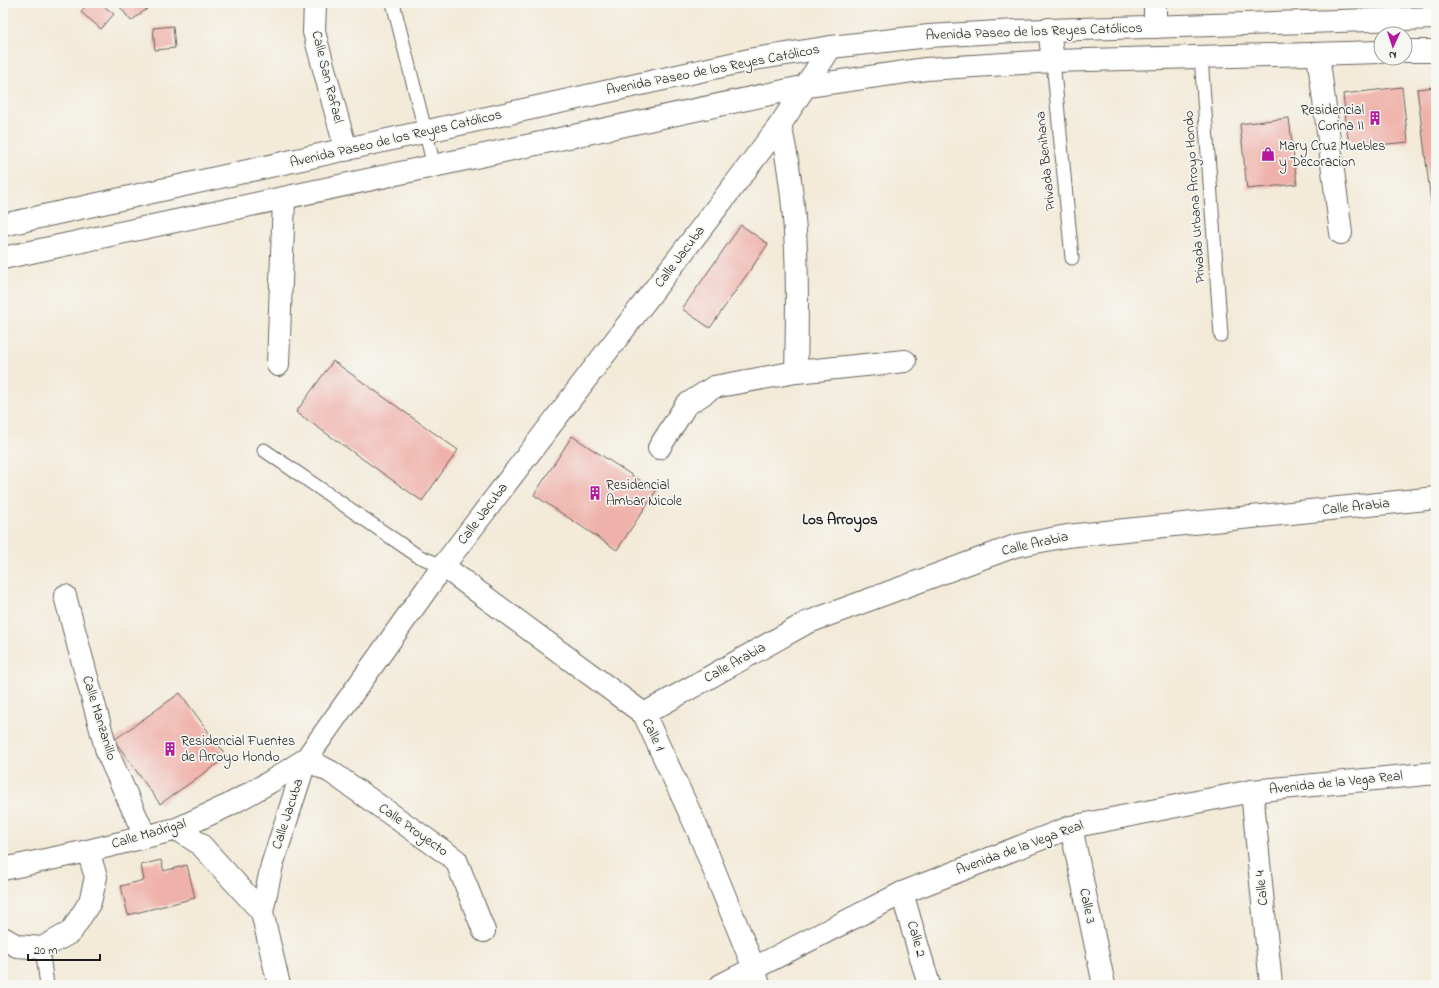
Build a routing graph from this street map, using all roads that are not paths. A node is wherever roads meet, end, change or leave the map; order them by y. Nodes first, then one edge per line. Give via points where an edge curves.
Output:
1 (315, 3) edge
2 (393, 3) edge
3 (1155, 3) edge
4 (1436, 18) edge
5 (1155, 27) junction
6 (1049, 29) junction
7 (831, 46) junction
8 (1413, 51) edge
9 (1436, 51) edge
10 (1373, 52) edge
11 (1318, 54) junction
12 (1201, 57) junction
13 (1052, 61) junction
14 (807, 86) junction
15 (780, 125) junction
16 (427, 132) junction
17 (346, 150) junction
18 (434, 166) junction
19 (217, 178) junction
20 (284, 199) junction
21 (226, 211) junction
22 (3, 225) edge
23 (1341, 233) dead end
24 (3, 258) edge
25 (1072, 258) dead end
26 (1221, 335) dead end
27 (905, 361) dead end
28 (278, 365) dead end
29 (796, 372) junction
30 (659, 448) dead end
31 (264, 450) dead end
32 (1436, 498) edge
33 (443, 566) junction
34 (65, 596) dead end
35 (644, 714) junction
36 (306, 759) junction
37 (1436, 773) edge
38 (1252, 791) junction
39 (1071, 827) junction
40 (177, 829) junction
41 (145, 836) junction
42 (88, 851) junction
43 (3, 869) edge
44 (902, 893) junction
45 (262, 912) junction
46 (484, 931) dead end
47 (3, 938) edge
48 (42, 948) junction
49 (756, 976) edge
50 (47, 985) edge
51 (279, 985) edge
52 (721, 985) edge
53 (929, 985) edge
54 (1104, 985) edge
55 (1271, 985) edge

1 - 17 street, Calle San Rafael via 314,32
2 - 16 lane
3 - 5 street
4 - 5 street, Avenida Paseo de los Reyes Católicos
5 - 6 street, Avenida Paseo de los Reyes Católicos
6 - 7 street, Avenida Paseo de los Reyes Católicos via 929,36
6 - 13 street
7 - 14 street, Calle Jacuba
7 - 16 street, Avenida Paseo de los Reyes Católicos via 754,59
8 - 9 street
10 - 11 street
11 - 12 street
11 - 23 street
12 - 13 street
12 - 26 lane, Privada Urbana Arroyo Hondo
13 - 14 street via 926,70
13 - 25 lane, Privada Benihana
14 - 15 street, Calle Jacuba
14 - 18 street
15 - 29 street via 789,164 794,218 798,306
15 - 33 street, Calle Jacuba
16 - 17 street, Avenida Paseo de los Reyes Católicos
16 - 18 lane
17 - 19 street, Avenida Paseo de los Reyes Católicos
18 - 20 street
19 - 21 street
19 - 22 street, Avenida Paseo de los Reyes Católicos
20 - 21 street
20 - 28 street
21 - 24 street
27 - 29 street
29 - 30 street via 714,387 686,405
31 - 33 lane via 418,556
32 - 35 street, Calle Arabia via 1067,536 1015,546 806,623
33 - 35 street, Calle 1
33 - 36 street, Calle Jacuba
34 - 41 street, Calle Manzanillo via 107,752
35 - 49 street, Calle 1 via 697,828
36 - 40 street, Calle Madrigal via 229,805
36 - 45 street, Calle Jacuba via 272,865
36 - 46 street, Calle Proyecto via 331,772 456,860
37 - 38 street, Avenida de la Vega Real
38 - 39 street, Avenida de la Vega Real
38 - 55 street, Calle 4
39 - 44 street, Avenida de la Vega Real
39 - 54 street, Calle 3
40 - 41 street, Calle Madrigal
40 - 45 street via 200,844
41 - 42 street, Calle Madrigal
42 - 43 street, Calle Madrigal
42 - 48 street via 96,877 90,902 71,932
44 - 49 street, Avenida de la Vega Real
44 - 53 street, Calle 2
45 - 51 street, Calle Jacuba
47 - 48 street via 18,946
48 - 50 lane
49 - 52 street, Avenida de la Vega Real

